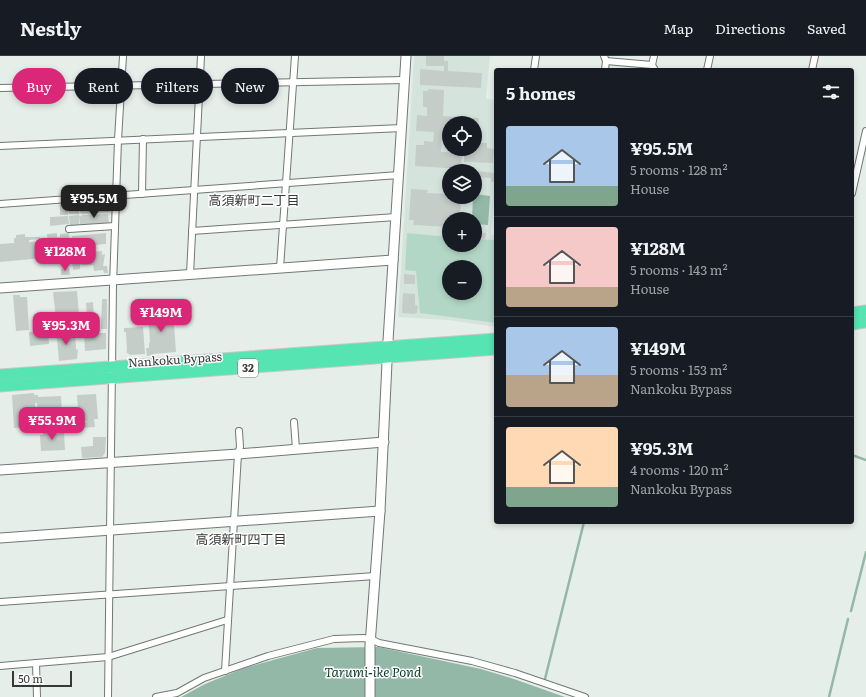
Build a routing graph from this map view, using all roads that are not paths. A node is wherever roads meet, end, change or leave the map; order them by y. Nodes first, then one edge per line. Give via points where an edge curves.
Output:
1 (123, 56) edge
2 (201, 56) edge
3 (295, 56) edge
4 (406, 56) edge
5 (536, 56) edge
6 (654, 56) edge
7 (710, 56) edge
8 (815, 56) edge
9 (605, 59) edge
10 (122, 68) edge
11 (200, 68) edge
12 (534, 68) edge
13 (654, 68) edge
14 (707, 68) edge
15 (812, 68) edge
16 (405, 80) junction
17 (293, 82) junction
18 (213, 84) edge
19 (74, 87) edge
20 (0, 88) edge
21 (120, 104) edge
22 (198, 104) edge
23 (402, 128) junction
24 (866, 131) edge
25 (290, 133) junction
26 (197, 137) junction
27 (143, 139) junction
28 (118, 140) junction
29 (0, 146) edge
30 (399, 175) junction
31 (854, 183) edge
32 (286, 184) junction
33 (194, 190) junction
34 (142, 194) junction
35 (116, 196) junction
36 (0, 204) edge
37 (396, 217) junction
38 (284, 225) junction
39 (115, 226) junction
40 (69, 229) dead end
41 (192, 231) junction
42 (393, 260) junction
43 (280, 268) junction
44 (190, 274) junction
45 (114, 280) junction
46 (0, 288) edge
47 (866, 311) edge
48 (854, 313) edge
49 (866, 322) edge
50 (854, 324) edge
51 (494, 339) edge
52 (389, 346) junction
53 (494, 349) edge
54 (388, 358) junction
55 (113, 372) junction
56 (0, 375) edge
57 (0, 386) edge
58 (294, 422) dead end
59 (239, 431) dead end
60 (384, 442) junction
61 (296, 449) junction
62 (238, 454) junction
63 (111, 462) junction
64 (0, 470) edge
65 (380, 511) junction
66 (234, 522) junction
67 (110, 530) junction
68 (0, 538) edge
69 (375, 576) junction
70 (229, 586) junction
71 (110, 594) junction
72 (0, 602) edge
73 (227, 620) junction
74 (371, 642) junction
75 (108, 657) junction
76 (36, 663) junction
77 (0, 666) edge
78 (225, 670) junction
79 (37, 697) edge
80 (108, 697) edge
81 (156, 697) edge
82 (370, 697) edge
83 (585, 697) edge

1 - 10 street
2 - 11 street
3 - 17 street
4 - 16 street
5 - 12 street
6 - 13 street
7 - 14 street
8 - 15 street
9 - 13 street
16 - 17 street
16 - 23 street
17 - 18 street
17 - 25 street
19 - 20 street
21 - 28 street
22 - 26 street
23 - 25 street
23 - 30 street
24 - 31 street
25 - 26 street
25 - 32 street
26 - 27 street
26 - 33 street
27 - 28 street
27 - 34 street
28 - 29 street
28 - 35 street
30 - 32 street
30 - 37 street
32 - 33 street
32 - 38 street
33 - 34 street
33 - 41 street
34 - 35 street
35 - 36 street
35 - 39 street
37 - 38 street
37 - 42 street
38 - 41 street
38 - 43 street
39 - 40 street
39 - 45 street
41 - 44 street
42 - 43 street
42 - 52 street
43 - 44 street
44 - 45 street
45 - 46 street
45 - 55 street
47 - 48 highway
49 - 50 highway
51 - 52 highway, Nankoku Bypass / 32
52 - 54 street
52 - 55 highway, Nankoku Bypass / 32
53 - 54 highway, Nankoku Bypass / 32
54 - 55 highway, Nankoku Bypass / 32
54 - 60 street
55 - 56 highway, Nankoku Bypass / 32
55 - 57 highway, Nankoku Bypass / 32
55 - 63 street
58 - 61 street
59 - 62 street
60 - 61 street
60 - 65 street
61 - 62 street
62 - 63 street
62 - 66 street
63 - 64 street
63 - 67 street
65 - 66 street
65 - 69 street
66 - 67 street
66 - 70 street
67 - 68 street
67 - 71 street
69 - 70 street
69 - 74 street
70 - 71 street
70 - 73 street
71 - 72 street
71 - 75 street
73 - 75 street
73 - 78 street
74 - 78 street via 334,639
74 - 82 street
74 - 83 street via 494,666
75 - 76 street
75 - 80 street
76 - 77 street
76 - 79 street
78 - 81 street via 177,693

